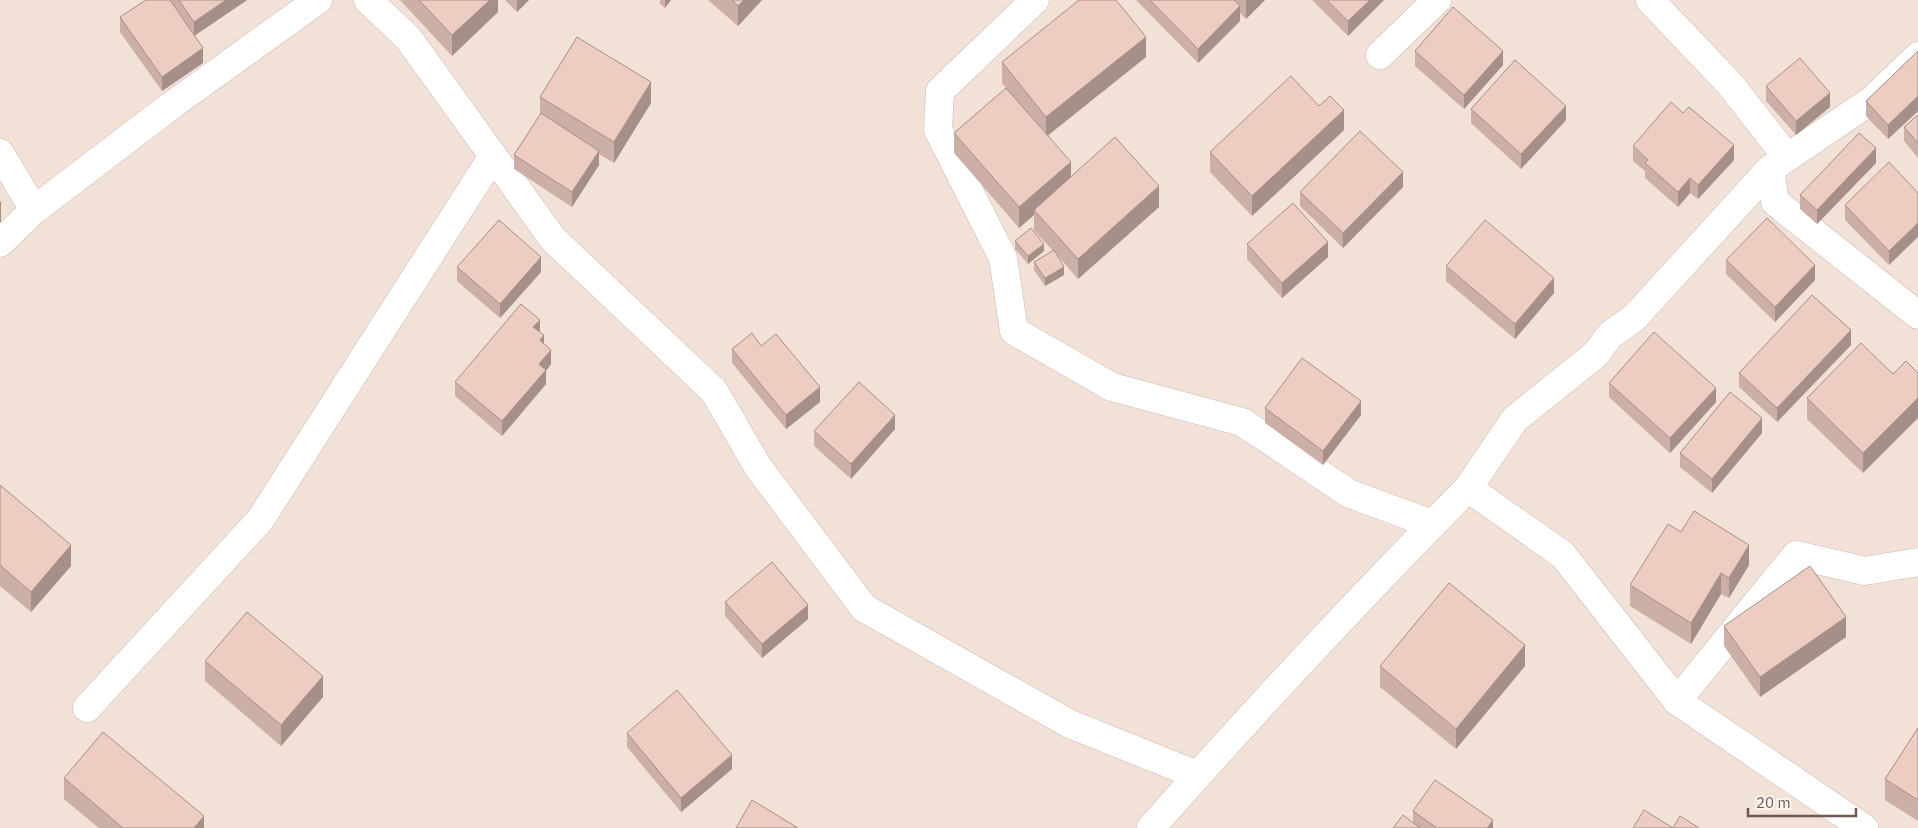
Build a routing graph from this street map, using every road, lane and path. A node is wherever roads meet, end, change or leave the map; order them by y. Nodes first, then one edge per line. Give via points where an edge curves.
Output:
1 (318, 0) edge
2 (368, 0) edge
3 (1035, 0) edge
4 (1437, 0) edge
5 (1650, 0) edge
6 (1380, 55) dead end
7 (1918, 56) edge
8 (0, 153) edge
9 (493, 156) junction
10 (1779, 163) junction
11 (34, 210) junction
12 (0, 243) edge
13 (1918, 315) edge
14 (1468, 488) junction
15 (1432, 524) junction
16 (1918, 562) edge
17 (1677, 701) junction
18 (87, 708) dead end
19 (1197, 776) junction
20 (1163, 824) edge
21 (1864, 828) edge

1 - 11 street
2 - 9 street via 408,38
3 - 15 street via 940,91 938,130 1003,258 1014,330 1112,387 1242,422 1350,494
4 - 6 street
5 - 10 street via 1729,83
7 - 10 street via 1872,100
8 - 11 street
9 - 18 street via 260,520
9 - 19 street via 553,239 714,391 758,467 864,608 1070,724
10 - 13 street via 1775,202
10 - 14 street via 1634,318 1610,335 1596,354 1515,419
11 - 12 street
14 - 15 street
14 - 17 street via 1563,554
15 - 19 street
16 - 17 street via 1865,571 1796,555
17 - 21 street
19 - 20 street

